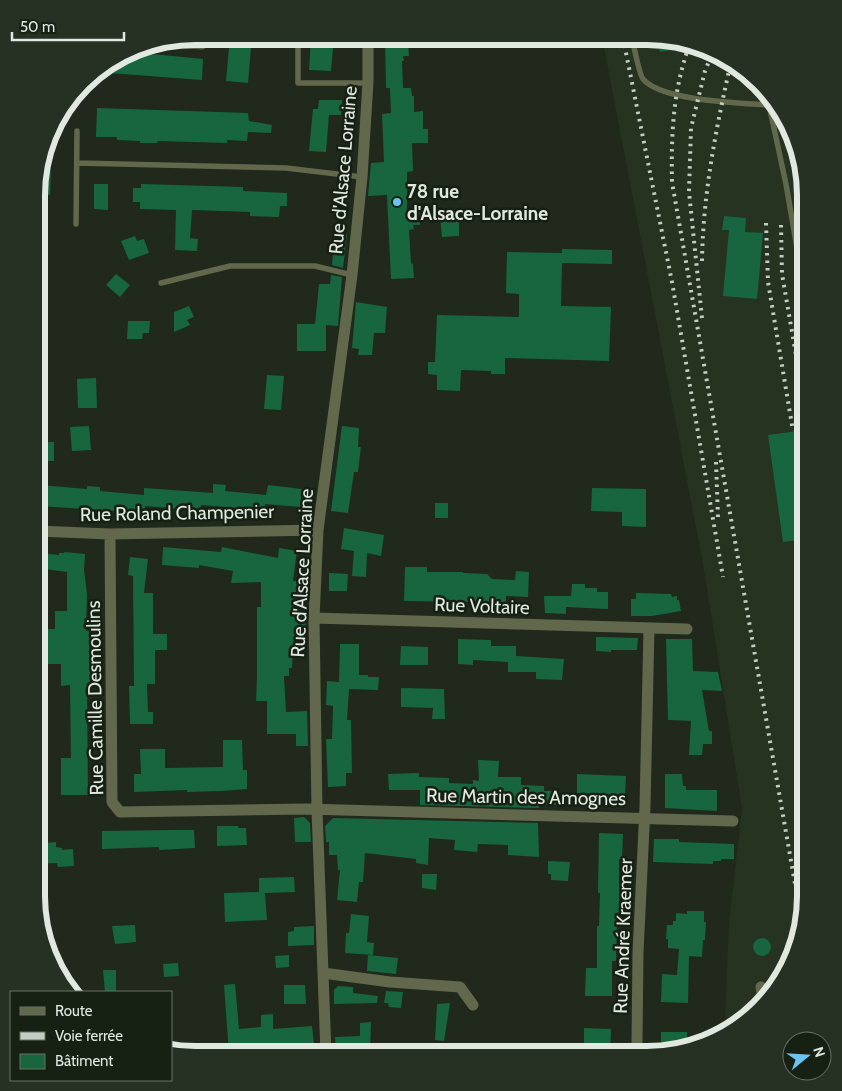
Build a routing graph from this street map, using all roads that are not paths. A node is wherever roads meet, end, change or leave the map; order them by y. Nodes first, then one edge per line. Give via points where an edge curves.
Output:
1 (368, 45) edge
2 (634, 45) edge
3 (298, 47) dead end
4 (368, 83) junction
5 (767, 105) edge
6 (770, 109) edge
7 (77, 131) dead end
8 (77, 163) junction
9 (362, 177) junction
10 (76, 224) dead end
11 (797, 248) edge
12 (352, 275) junction
13 (161, 283) dead end
14 (45, 530) edge
15 (318, 530) junction
16 (110, 534) junction
17 (314, 618) junction
18 (649, 628) junction
19 (687, 629) dead end
20 (317, 810) junction
21 (644, 818) junction
22 (733, 821) dead end
23 (323, 973) junction
24 (473, 1005) dead end
25 (326, 1046) edge
26 (636, 1046) edge

1 - 4 street, Rue d'Alsace Lorraine
2 - 5 lane via 642,78 659,91 722,103
3 - 4 lane via 298,83
4 - 9 street, Rue d'Alsace Lorraine
6 - 11 lane
7 - 8 lane
8 - 9 lane via 286,168
8 - 10 lane
9 - 12 street, Rue d'Alsace Lorraine
12 - 13 lane via 315,266 230,266
12 - 15 street, Rue d'Alsace Lorraine
14 - 16 street, Rue Roland Champenier
15 - 16 street, Rue Roland Champenier
15 - 17 street, Rue d'Alsace Lorraine
16 - 20 street, Rue Camille Desmoulins via 112,802 120,812
17 - 18 street, Rue Voltaire
17 - 20 street, Rue d'Alsace Lorraine
18 - 19 street, Rue Voltaire
18 - 21 street
20 - 21 street, Rue Martin des Amognes
20 - 23 street, Rue d'Alsace Lorraine
21 - 22 street, Rue Martin des Amognes
21 - 26 street, Rue André Kraemer
23 - 24 street via 460,987
23 - 25 street, Rue d'Alsace Lorraine

